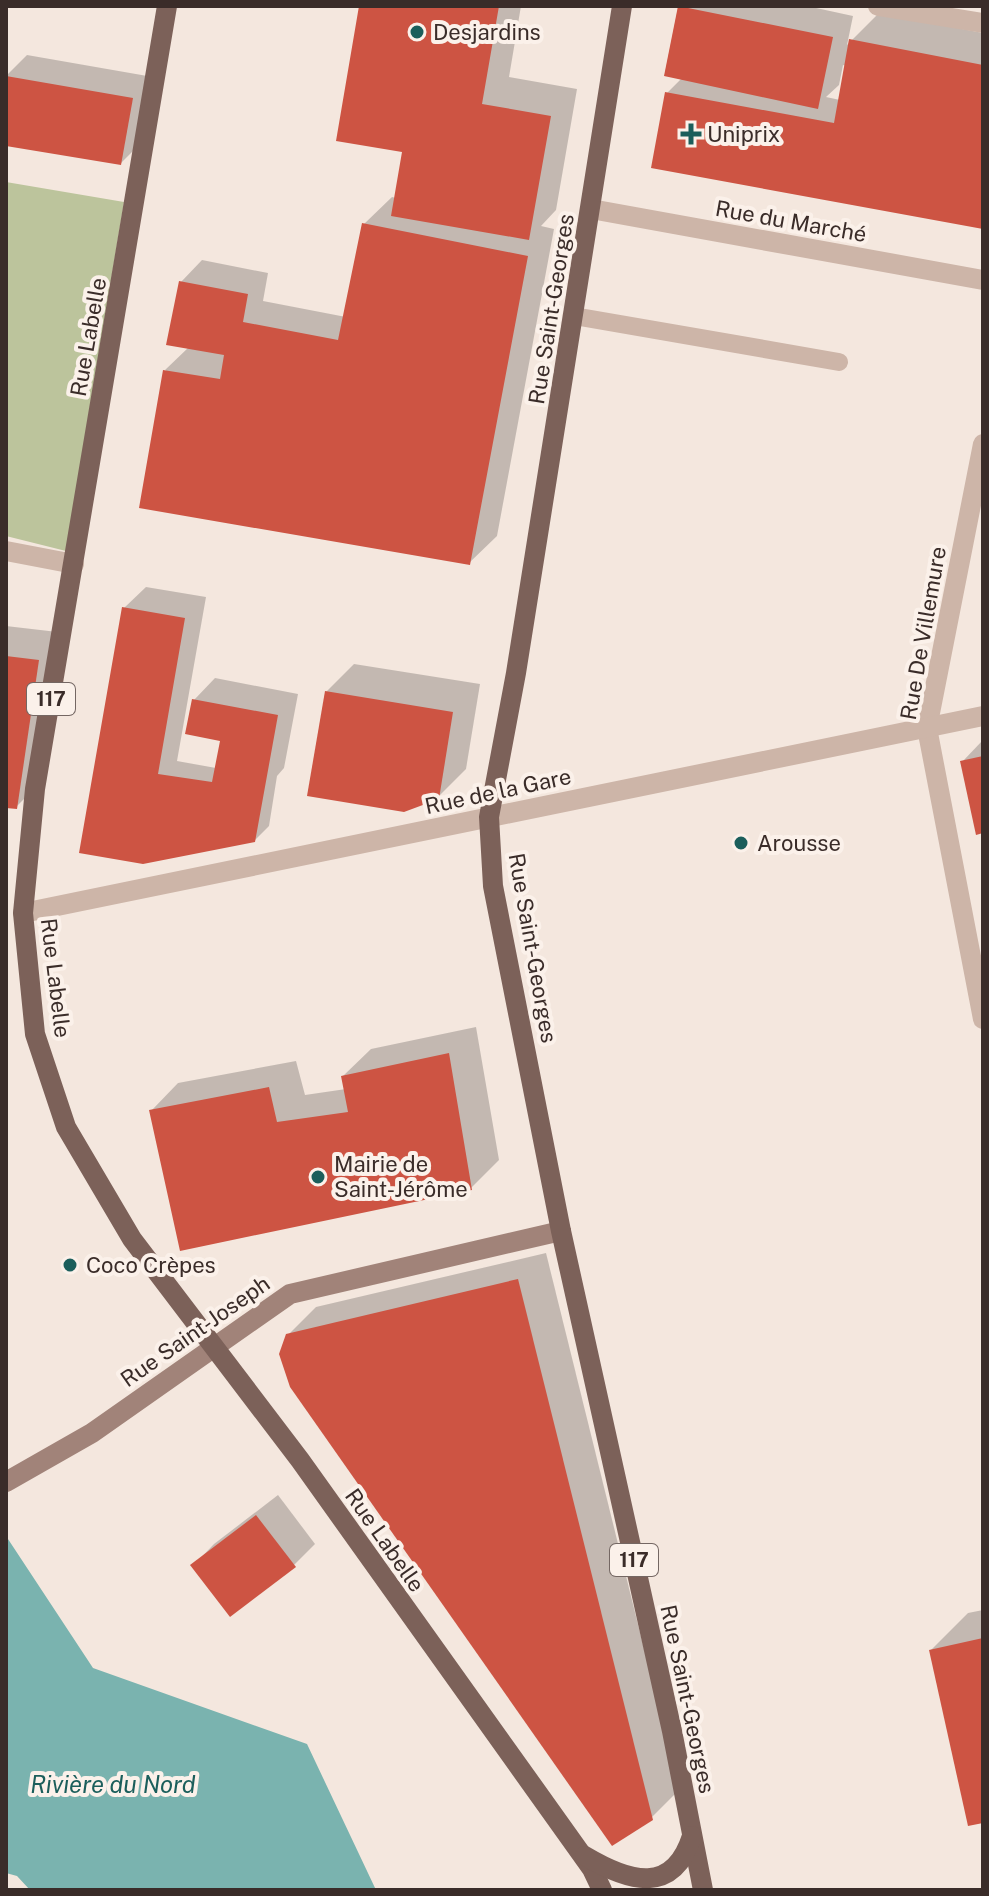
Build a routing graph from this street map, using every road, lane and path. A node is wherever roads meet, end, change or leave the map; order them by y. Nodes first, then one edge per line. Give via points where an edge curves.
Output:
1 (167, 6) edge
2 (622, 6) edge
3 (878, 6) edge
4 (983, 23) edge
5 (591, 209) junction
6 (983, 280) edge
7 (574, 316) junction
8 (839, 362) dead end
9 (983, 444) edge
10 (6, 551) edge
11 (74, 564) junction
12 (983, 716) edge
13 (927, 728) junction
14 (489, 817) junction
15 (23, 913) junction
16 (983, 1019) edge
17 (561, 1231) junction
18 (216, 1347) junction
19 (10, 1480) edge
20 (692, 1836) junction
21 (582, 1854) junction
22 (602, 1890) edge
23 (703, 1890) edge

1 - 11 main road, Rue Labelle / 117
2 - 5 main road, Rue Saint-Georges / 117
3 - 4 street
5 - 6 street, Rue du Marché
5 - 7 main road, Rue Saint-Georges / 117
7 - 8 lane
7 - 14 main road, Rue Saint-Georges / 117
9 - 13 street, Rue De Villemure
10 - 11 street
11 - 15 main road, Rue Labelle / 117 via 35,789
12 - 13 street, Rue de la Gare
13 - 14 street, Rue de la Gare
13 - 16 street, Rue De Villemure
14 - 15 street, Rue de la Gare
14 - 17 main road, Rue Saint-Georges / 117 via 493,886
15 - 18 main road, Rue Labelle / 117 via 35,1034 66,1127 132,1239
17 - 18 street, Rue Saint-Joseph via 290,1294
17 - 20 main road, Rue Saint-Georges / 117
18 - 19 street, Rue Saint-Joseph via 92,1433
18 - 21 main road, Rue Labelle / 117
20 - 21 main road via 674,1872 652,1879 620,1876
20 - 23 main road, Rue Saint-Georges / 117
21 - 22 main road, Rue Labelle / 117

